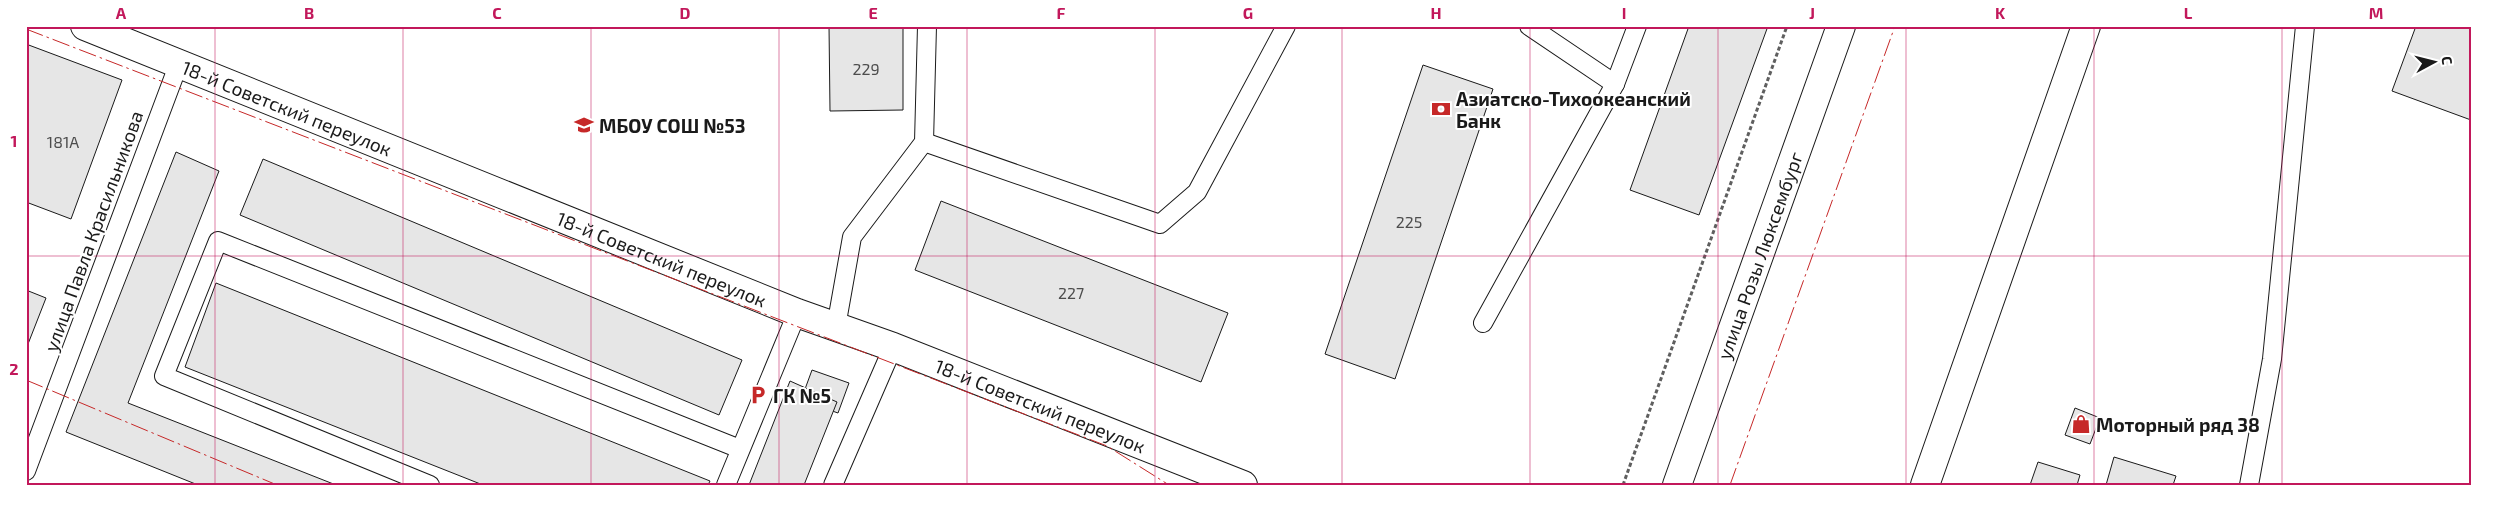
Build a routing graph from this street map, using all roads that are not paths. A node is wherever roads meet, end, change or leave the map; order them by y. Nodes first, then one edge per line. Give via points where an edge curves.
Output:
1 (926, 26) edge
2 (1286, 26) edge
3 (1529, 26) edge
4 (1637, 26) edge
5 (1841, 26) edge
6 (2086, 26) edge
7 (2305, 26) edge
8 (100, 29) edge
9 (179, 63) junction
10 (1615, 84) junction
11 (924, 142) junction
12 (797, 313) junction
13 (1482, 323) dead end
14 (836, 327) junction
15 (893, 348) junction
16 (740, 449) junction
17 (26, 471) edge
18 (430, 485) edge
19 (726, 485) edge
20 (833, 485) edge
21 (1243, 485) edge
22 (1676, 485) edge
23 (1925, 485) edge
24 (2249, 485) edge

1 - 11 lane
2 - 11 lane via 1197,192 1160,224
3 - 10 lane
4 - 10 lane
5 - 22 street, улица Розы Люксембург
6 - 23 street
7 - 24 lane via 2272,360
8 - 9 street, 18-й Советский переулок
9 - 12 street, 18-й Советский переулок
9 - 17 lane, улица Павла Красильникова
10 - 13 lane
11 - 14 lane via 852,236
12 - 14 street, 18-й Советский переулок
12 - 16 lane
14 - 15 street, 18-й Советский переулок
15 - 20 lane
15 - 21 street, 18-й Советский переулок
16 - 18 lane via 218,241 164,376
16 - 19 lane

